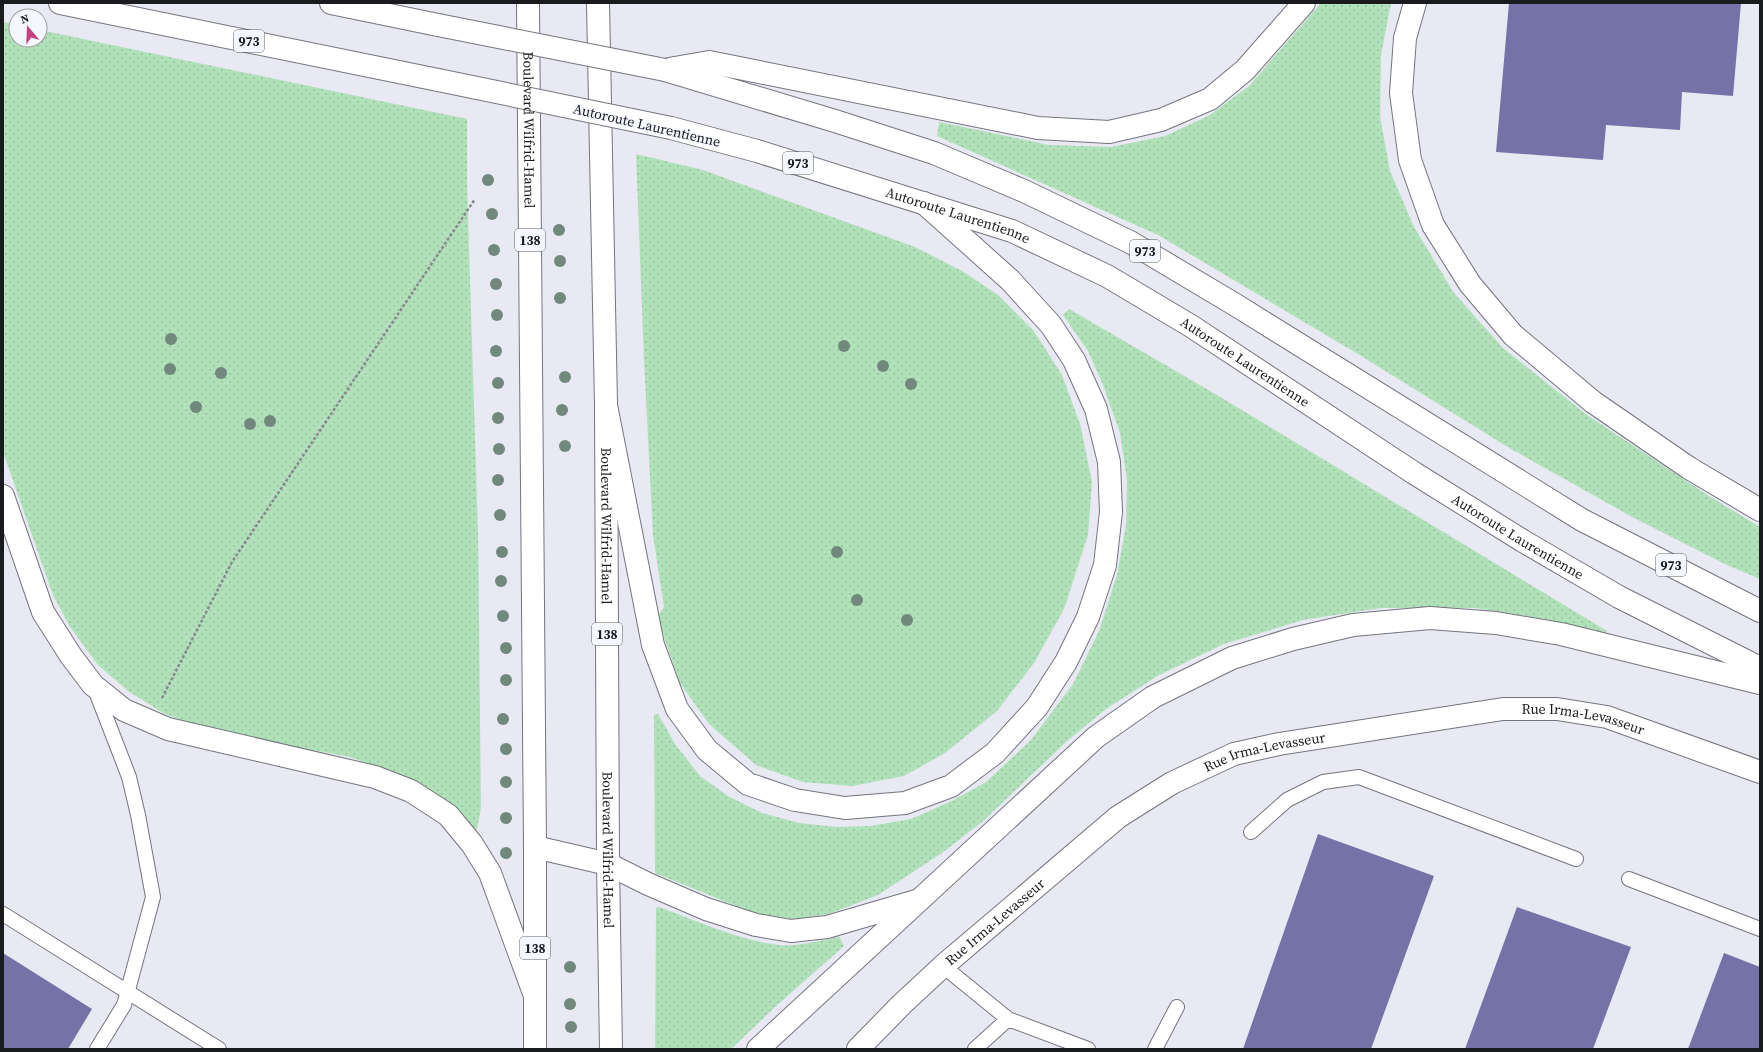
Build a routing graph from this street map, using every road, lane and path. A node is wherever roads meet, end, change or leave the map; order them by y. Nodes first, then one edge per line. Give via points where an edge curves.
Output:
1 (60, 3) edge
2 (331, 3) edge
3 (528, 3) edge
4 (598, 3) edge
5 (1304, 3) edge
6 (1415, 3) edge
7 (665, 70) junction
8 (475, 200) dead end
9 (924, 203) junction
10 (606, 405) junction
11 (3, 496) edge
12 (1760, 510) edge
13 (1760, 611) edge
14 (1760, 668) edge
15 (1760, 683) edge
16 (93, 685) junction
17 (148, 720) junction
18 (1760, 772) edge
19 (1251, 832) dead end
20 (535, 847) junction
21 (1576, 859) dead end
22 (608, 864) junction
23 (1630, 879) dead end
24 (920, 899) junction
25 (3, 914) edge
26 (1760, 929) edge
27 (943, 966) junction
28 (128, 991) junction
29 (535, 996) junction
30 (1177, 1007) dead end
31 (1008, 1019) junction
32 (98, 1049) edge
33 (218, 1049) edge
34 (535, 1049) edge
35 (611, 1049) edge
36 (758, 1049) edge
37 (858, 1049) edge
38 (975, 1049) edge
39 (1088, 1049) edge
40 (1155, 1049) edge

1 - 9 main road, Autoroute Laurentienne / 973, bridge via 671,128 757,151
2 - 7 main road, 973, bridge
3 - 20 main road, Boulevard Wilfrid-Hamel / 138
4 - 10 main road, Boulevard Wilfrid-Hamel / 138
5 - 7 main road via 1245,70 1210,99 1161,120 1109,132 1038,128 709,62
6 - 12 main road via 1404,38 1401,92 1410,160 1434,225 1470,284 1513,335 1593,402 1689,468
7 - 13 main road, 973 via 934,153 1024,191 1130,242 1582,520
8 - 17 path via 232,562 169,687
9 - 10 main road via 1010,280 1051,324 1074,360 1096,410 1109,462 1111,497 1105,565 1088,617 1066,662 1038,707 995,753 951,786 905,803 845,808 795,800 748,784 707,750 677,709 653,645
9 - 14 main road, Autoroute Laurentienne / 973 via 1012,230 1107,276 1191,326 1414,473 1523,541 1619,597
10 - 22 main road, Boulevard Wilfrid-Hamel / 138
11 - 16 main road via 43,612
15 - 24 main road via 1561,634 1496,622 1430,618 1353,625 1293,639 1232,658 1147,701 1096,737
16 - 17 main road via 124,710
16 - 28 lane via 129,777 153,897
17 - 29 main road via 168,728 375,777 411,791 448,815 472,844 490,873
18 - 27 main road, Rue Irma-Levasseur via 1607,717 1557,709 1503,709 1234,754 1172,783 1118,817
19 - 21 lane via 1287,800 1323,782 1359,777
20 - 22 main road
20 - 29 main road, Boulevard Wilfrid-Hamel / 138
22 - 24 main road via 706,909 756,925 791,931 827,927
22 - 35 main road, Boulevard Wilfrid-Hamel / 138
23 - 26 lane
24 - 36 main road
25 - 28 lane
27 - 31 lane
27 - 37 main road, Rue Irma-Levasseur
28 - 32 lane via 124,1005
28 - 33 lane
29 - 34 main road, Boulevard Wilfrid-Hamel / 138
30 - 40 lane
31 - 38 lane
31 - 39 lane

